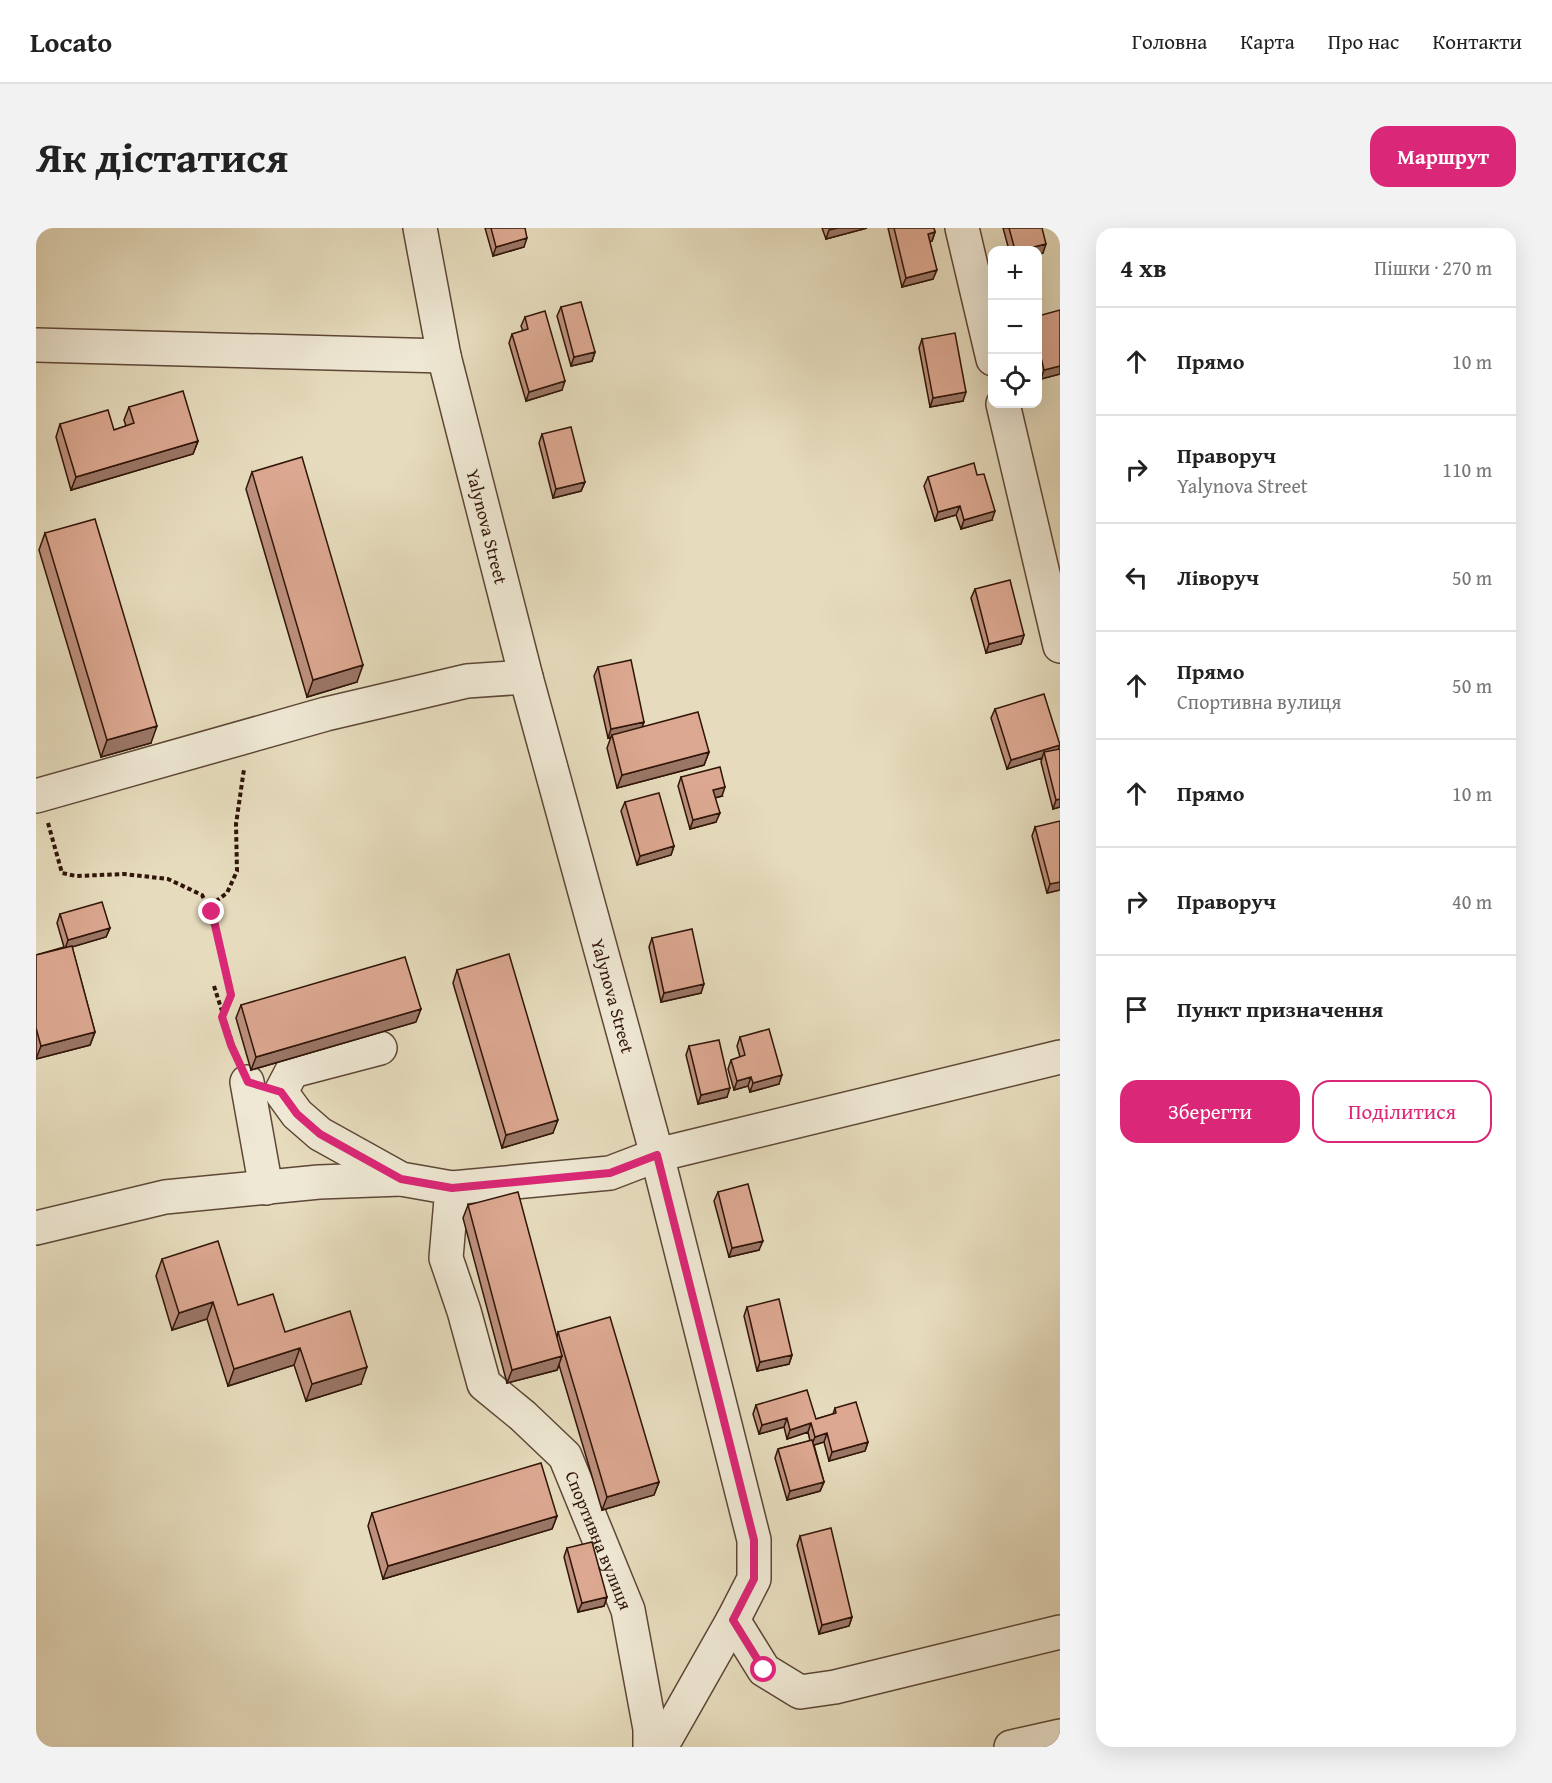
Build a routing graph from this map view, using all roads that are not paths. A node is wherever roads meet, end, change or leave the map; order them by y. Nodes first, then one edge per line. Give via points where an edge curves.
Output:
1 (420, 228) edge
2 (962, 228) edge
3 (36, 345) edge
4 (992, 354) edge
5 (444, 356) junction
6 (1004, 408) edge
7 (1060, 646) edge
8 (526, 677) junction
9 (38, 796) edge
10 (380, 1048) dead end
11 (1060, 1057) edge
12 (248, 1082) road end
13 (657, 1155) junction
14 (401, 1179) junction
15 (266, 1188) junction
16 (452, 1188) junction
17 (36, 1228) edge
18 (733, 1620) junction
19 (1060, 1632) edge
20 (1060, 1736) edge
21 (650, 1747) edge
22 (661, 1747) edge
23 (1011, 1747) edge

1 - 5 street, Yalynova Street
2 - 4 street
3 - 5 street
5 - 8 street, Yalynova Street
6 - 7 street
8 - 9 street via 467,681 326,714
8 - 13 street, Yalynova Street
10 - 14 street via 292,1071 281,1092 297,1114 320,1134
11 - 13 street
12 - 15 street
13 - 16 street via 610,1173
13 - 18 street, Yalynova Street via 754,1540 754,1579
14 - 15 street
14 - 16 street
15 - 17 street via 165,1197
16 - 21 street, Спортивна вулиця via 446,1258 484,1384 565,1456 628,1610
18 - 19 street via 764,1670 800,1692
18 - 22 street, Yalynova Street
20 - 23 street

